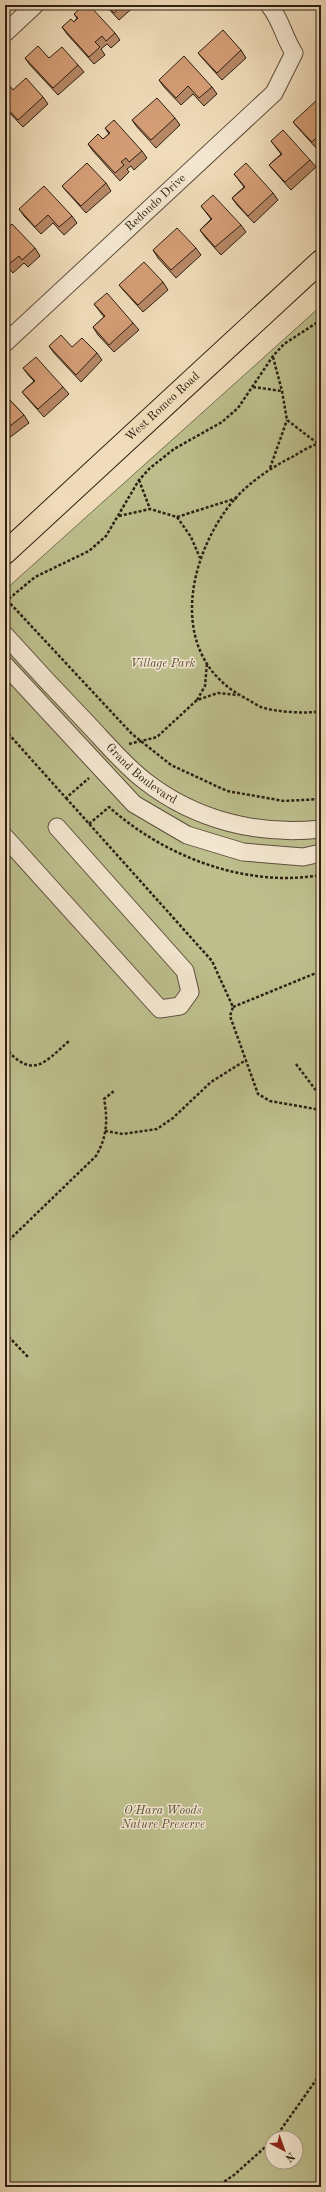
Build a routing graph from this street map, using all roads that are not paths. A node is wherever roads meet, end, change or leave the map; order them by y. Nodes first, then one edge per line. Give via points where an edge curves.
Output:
1 (35, 5) edge
2 (269, 5) edge
3 (5, 33) edge
4 (321, 261) edge
5 (5, 343) edge
6 (5, 552) edge
7 (5, 635) edge
8 (5, 665) edge
9 (57, 827) dead end
10 (321, 829) edge
11 (5, 837) edge
12 (321, 853) edge

1 - 3 street
2 - 5 street, Redondo Drive via 278,17 286,40 294,53 268,101
4 - 6 main road, West Romeo Road
7 - 10 street, Grand Boulevard via 116,753 145,781 177,802 217,820 255,830 295,832
8 - 12 street, Grand Boulevard via 134,804 187,835 243,852 303,856
9 - 11 street via 184,971 190,992 180,1006 160,1009

